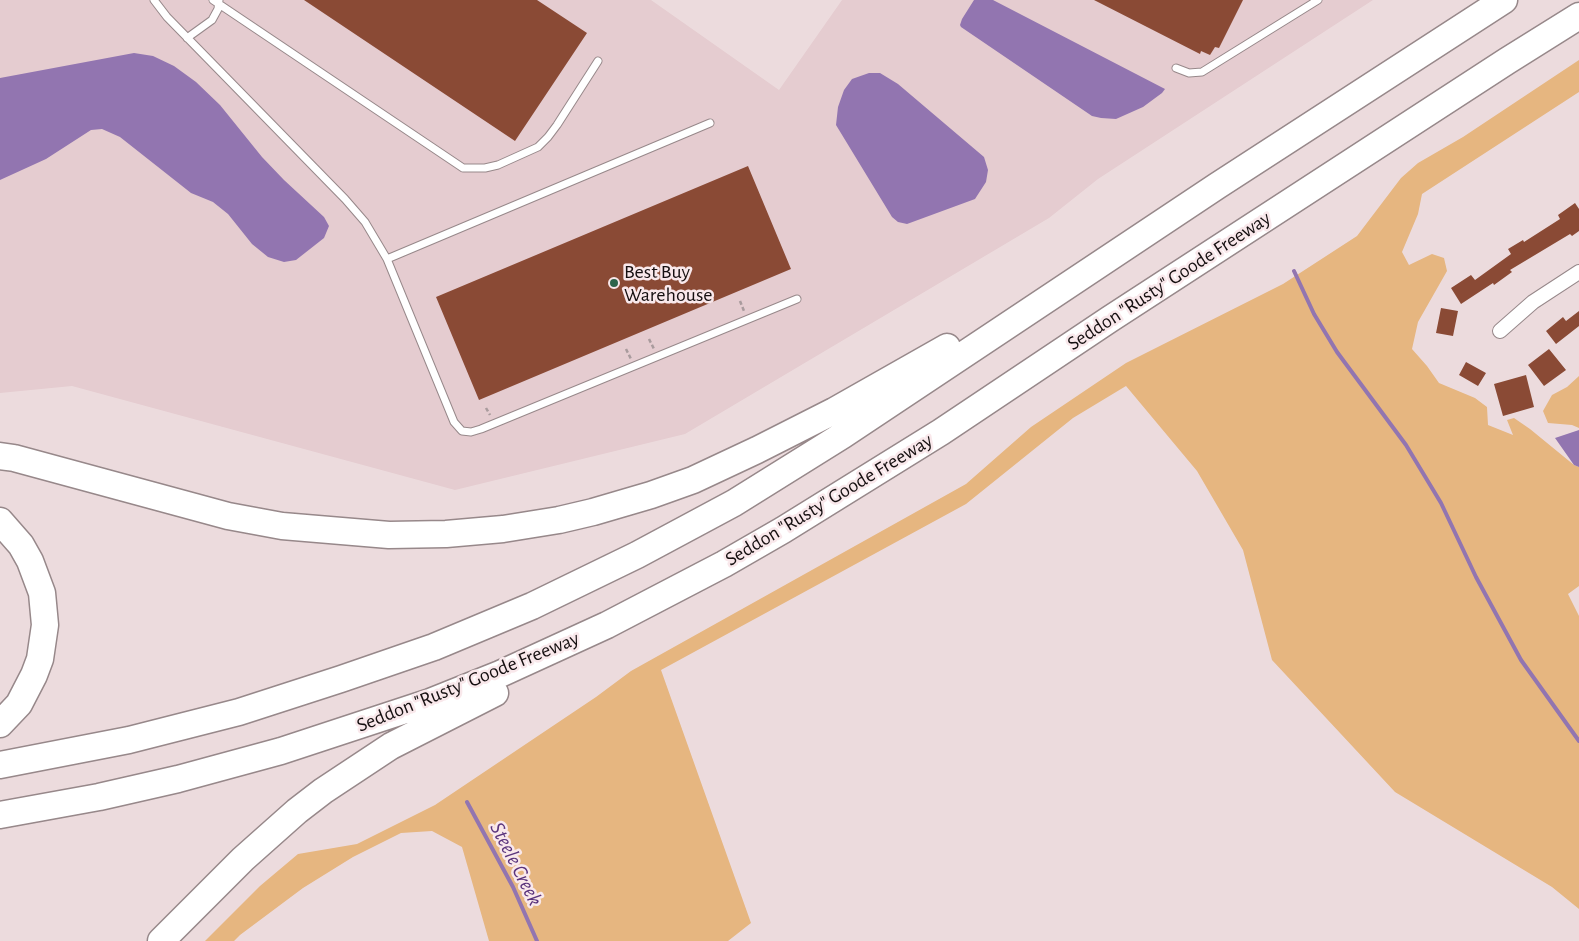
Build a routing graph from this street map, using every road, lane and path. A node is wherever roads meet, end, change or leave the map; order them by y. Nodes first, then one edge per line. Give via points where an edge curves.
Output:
1 (154, 0) edge
2 (1318, 0) edge
3 (1504, 0) edge
4 (217, 1) edge
5 (1579, 16) edge
6 (187, 38) junction
7 (598, 60) dead end
8 (1176, 68) dead end
9 (710, 123) dead end
10 (387, 258) junction
11 (1102, 263) junction
12 (1579, 272) edge
13 (797, 299) dead end
14 (1500, 331) dead end
15 (0, 456) edge
16 (0, 522) edge
17 (724, 564) junction
18 (0, 724) edge
19 (0, 765) edge
20 (0, 815) edge
21 (161, 941) edge

1 - 6 lane
2 - 8 lane via 1202,72 1189,73
3 - 11 highway
4 - 6 lane via 218,9 212,20
4 - 7 lane via 463,168 498,165 538,147 557,125
5 - 17 highway, Seddon "Rusty" Goode Freeway via 941,432
6 - 10 lane via 345,199 365,222
9 - 10 lane
10 - 13 lane via 454,422 462,431 471,432
11 - 15 highway via 757,450 693,480 651,495 559,520 446,534 389,535 282,526 228,516
11 - 19 highway via 843,435 734,503 532,606 424,650 240,712 130,740
12 - 14 street via 1533,302
16 - 18 highway via 21,545 30,561 42,593 45,625 34,676 19,704
17 - 20 highway, Seddon "Rusty" Goode Freeway via 599,629 430,702 281,751 178,779
17 - 21 highway via 519,683 436,722 351,771 268,836

